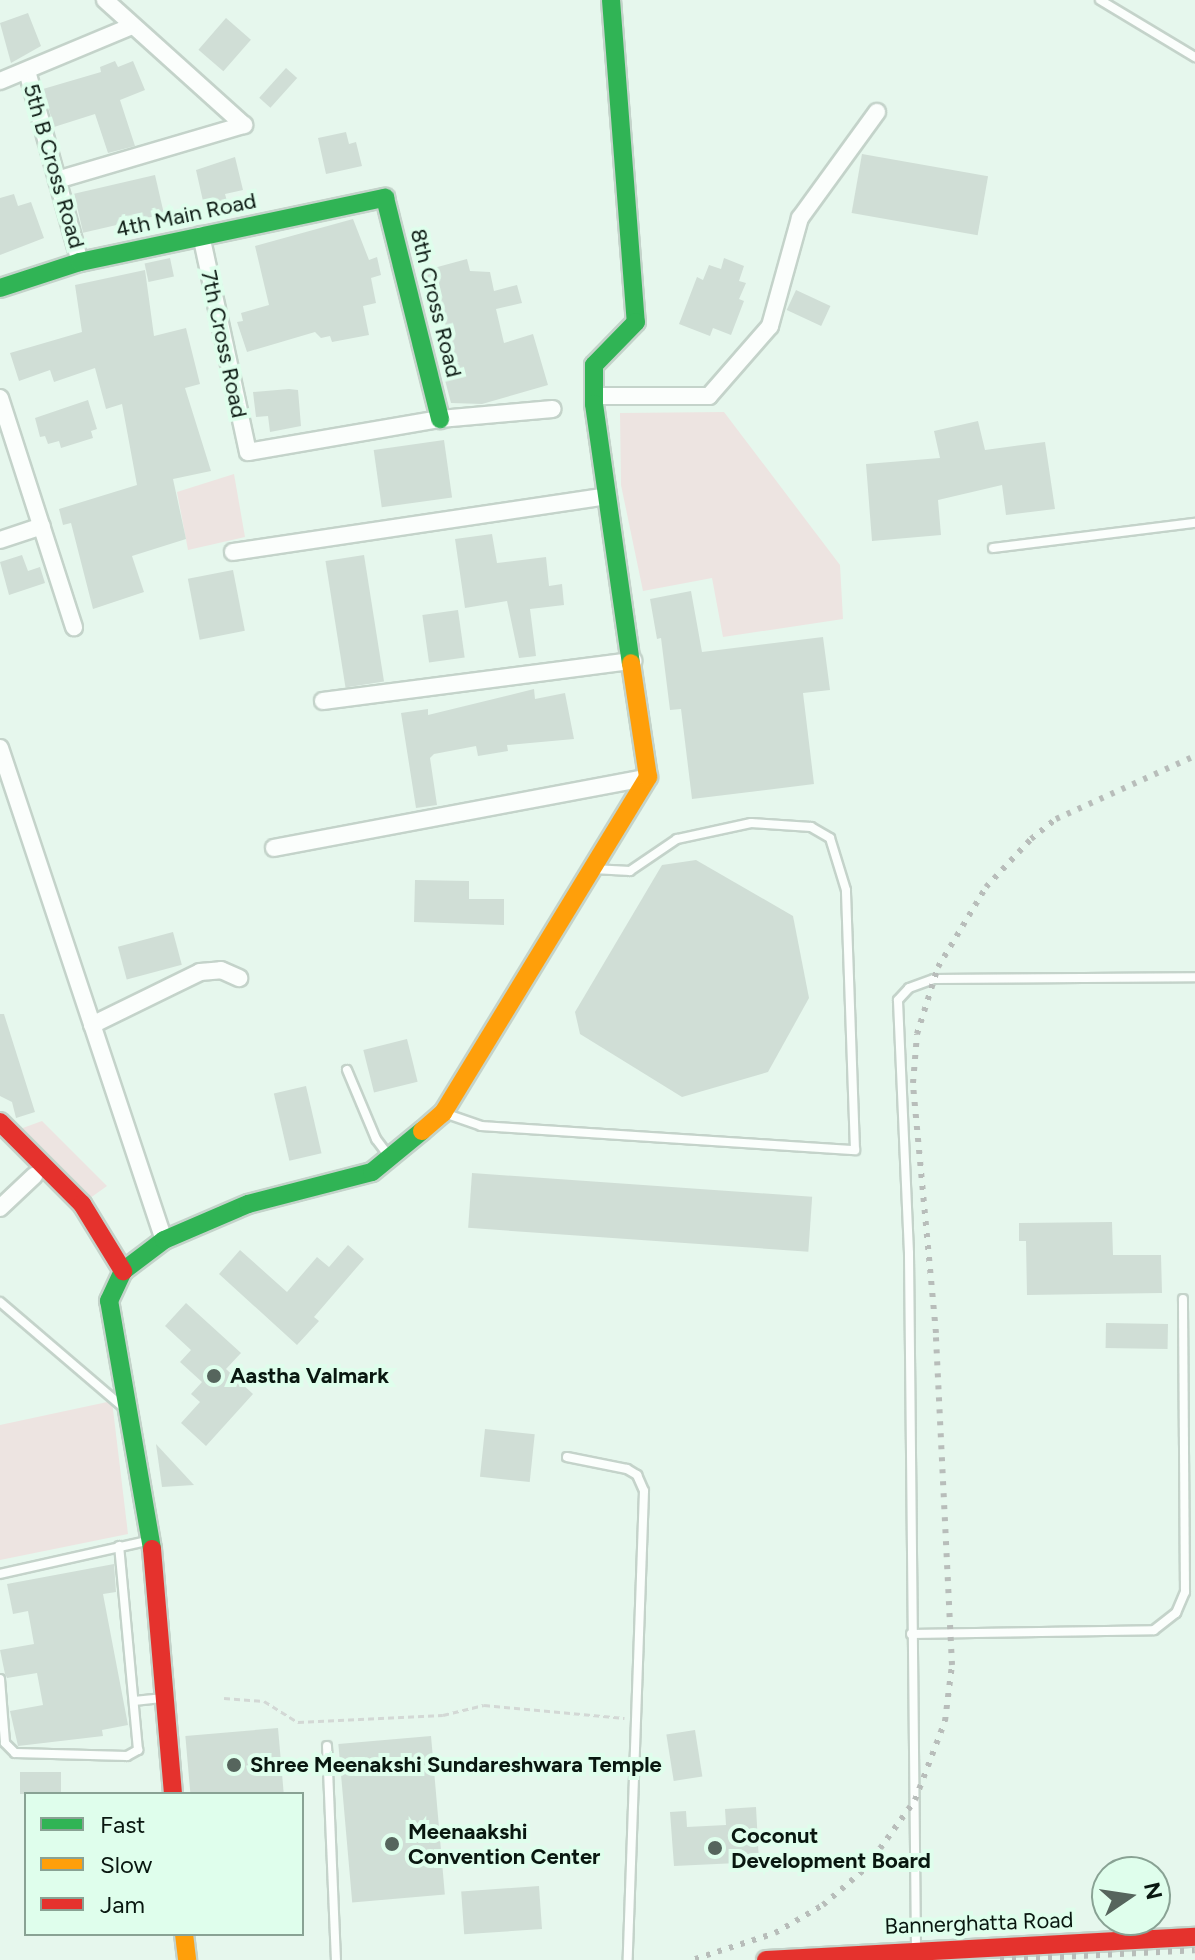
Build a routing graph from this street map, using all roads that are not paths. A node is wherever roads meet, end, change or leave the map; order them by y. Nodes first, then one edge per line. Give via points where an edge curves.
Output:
1 (105, 0) edge
2 (611, 0) edge
3 (1100, 0) edge
4 (132, 26) junction
5 (1195, 57) edge
6 (27, 71) junction
7 (0, 81) edge
8 (877, 112) dead end
9 (57, 180) junction
10 (385, 198) joint
11 (201, 235) junction
12 (80, 262) junction
13 (0, 288) edge
14 (595, 396) junction
15 (0, 398) edge
16 (553, 409) dead end
17 (440, 419) junction
18 (606, 496) junction
19 (1195, 523) edge
20 (42, 526) junction
21 (0, 540) edge
22 (993, 548) dead end
23 (233, 552) dead end
24 (74, 627) dead end
25 (633, 661) junction
26 (323, 701) dead end
27 (0, 748) edge
28 (648, 777) junction
29 (274, 848) dead end
30 (593, 869) junction
31 (1195, 977) edge
32 (239, 978) dead end
33 (92, 1025) junction
34 (347, 1070) dead end
35 (443, 1113) junction
36 (0, 1122) edge
37 (0, 1142) edge
38 (390, 1157) junction
39 (34, 1176) junction
40 (0, 1208) edge
41 (164, 1240) junction
42 (105, 1245) junction
43 (123, 1271) junction
44 (1183, 1299) dead end
45 (0, 1302) edge
46 (133, 1416) junction
47 (567, 1457) dead end
48 (151, 1540) junction
49 (119, 1546) junction
50 (0, 1574) edge
51 (911, 1634) junction
52 (0, 1679) edge
53 (165, 1697) junction
54 (134, 1701) junction
55 (327, 1746) dead end
56 (173, 1792) edge
57 (184, 1936) edge
58 (1195, 1937) edge
59 (916, 1950) junction
60 (842, 1956) edge
61 (803, 1958) edge
62 (187, 1960) edge
63 (336, 1960) edge
64 (628, 1960) edge
65 (766, 1960) edge

1 - 4 street
2 - 14 street via 636,322 594,365
3 - 5 lane
4 - 6 street
4 - 9 street via 244,125
6 - 7 street
6 - 9 street, 5th B Cross Road
8 - 14 street via 800,218 770,326 709,396
9 - 12 street, 5th B Cross Road
10 - 11 street, 4th Main Road
10 - 17 street, 8th Cross Road
11 - 12 street, 4th Main Road
11 - 17 street, 7th Cross Road via 248,452
12 - 13 street, 4th Main Road
14 - 18 street
15 - 20 street
16 - 17 street
18 - 23 street
18 - 25 street
19 - 22 lane
20 - 21 street
20 - 24 street
25 - 26 street
25 - 28 street
27 - 33 street
28 - 29 street
28 - 30 street
30 - 35 street
30 - 35 lane via 630,871 677,839 751,823 811,827 830,838 846,890 855,1150 481,1126
31 - 51 lane via 934,979 909,988 898,1000 909,1253
32 - 33 street via 221,970 200,972
33 - 41 street
34 - 38 lane via 376,1139
35 - 38 street
36 - 42 street via 82,1204
37 - 39 street
38 - 41 street via 372,1172 248,1204
39 - 40 street
39 - 42 street
41 - 43 street
42 - 43 street
43 - 46 street via 109,1301
44 - 51 lane via 1185,1592 1176,1613 1154,1630
45 - 46 lane
46 - 48 street
47 - 64 lane via 627,1469 637,1475 644,1491
48 - 49 lane
48 - 53 street
49 - 50 lane
49 - 54 lane
51 - 59 lane
52 - 54 lane via 5,1743 15,1753 133,1755 139,1746
53 - 54 lane
53 - 56 street
55 - 63 lane
57 - 62 street
58 - 59 street, Bannerghatta Road
59 - 60 street, Bannerghatta Road
60 - 61 street, Bannerghatta Road
61 - 65 street, Bannerghatta Road

